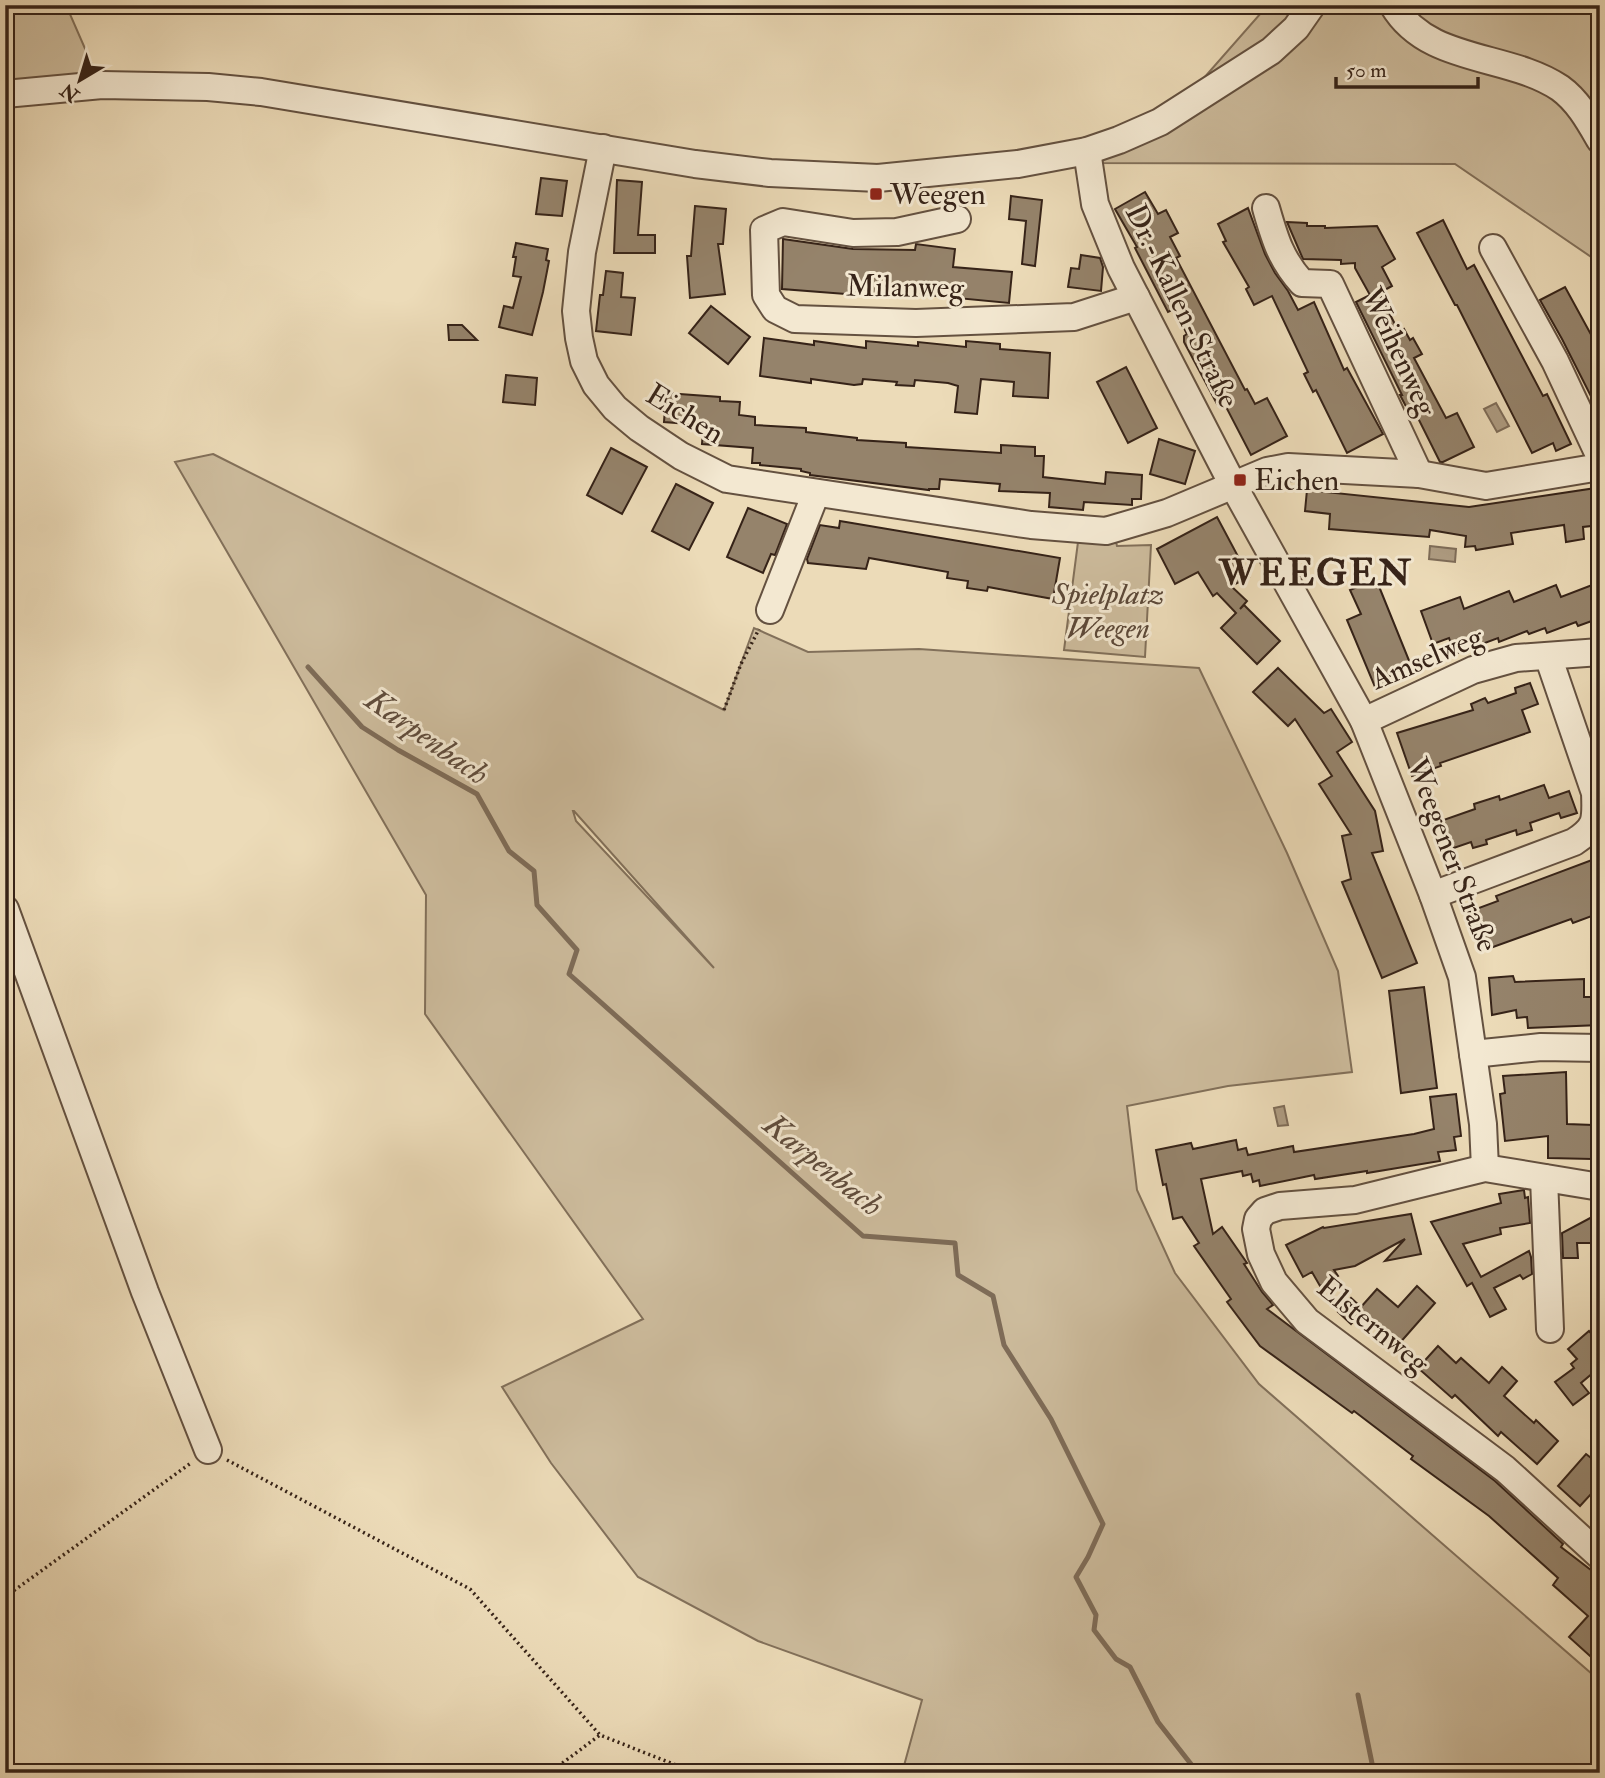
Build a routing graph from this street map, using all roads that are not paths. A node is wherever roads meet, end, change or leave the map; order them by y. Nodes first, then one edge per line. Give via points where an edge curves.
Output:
1 (1312, 5) edge
2 (1393, 5) edge
3 (5, 94) edge
4 (1600, 140) edge
5 (603, 148) junction
6 (1087, 151) junction
7 (1266, 208) dead end
8 (957, 219) dead end
9 (1493, 248) dead end
10 (1136, 297) junction
11 (1600, 457) edge
12 (1600, 467) edge
13 (1419, 474) junction
14 (1233, 485) junction
15 (816, 493) junction
16 (770, 610) road end
17 (1600, 652) edge
18 (1548, 656) junction
19 (1364, 721) junction
20 (1433, 895) junction
21 (5, 909) edge
22 (1600, 1048) edge
23 (1473, 1054) junction
24 (1485, 1168) junction
25 (1544, 1178) junction
26 (1600, 1187) edge
27 (1550, 1329) dead end
28 (208, 1450) road end
29 (1600, 1556) edge

1 - 6 street via 1271,51 1235,75 1160,121
2 - 4 street via 1422,37 1535,75 1562,89 1583,111
3 - 5 street via 102,85 208,86
5 - 6 street via 770,173 853,178 1018,164
5 - 15 street, Eichen via 582,252 576,312 584,361 596,385 623,415 681,456 727,479
6 - 10 street, Dr.-Kallen-Straße via 1095,204
7 - 13 street, Weihenweg via 1278,251 1290,270 1301,283 1330,284
8 - 10 street, Milanweg via 897,232 853,233 783,222 764,230 766,295 775,309 795,319 916,323 1074,317
9 - 11 street via 1555,360
10 - 14 street, Dr.-Kallen-Straße
12 - 13 street via 1486,486
13 - 14 street via 1288,467
14 - 15 street, Eichen via 1167,513 1107,531 1031,525
14 - 19 street, Weegener Straße
15 - 16 street
17 - 18 street, Amselweg
18 - 19 street, Amselweg via 1516,658 1473,670
18 - 20 street via 1595,793 1589,832 1574,842
19 - 20 street, Weegener Straße
20 - 23 street, Weegener Straße via 1462,977
21 - 28 street
22 - 23 street via 1541,1047
23 - 24 street, Weegener Straße
24 - 25 street
24 - 29 street, Elsternweg via 1354,1200 1265,1211 1256,1229 1261,1254 1274,1282 1307,1321 1505,1469
25 - 26 street
25 - 27 street

